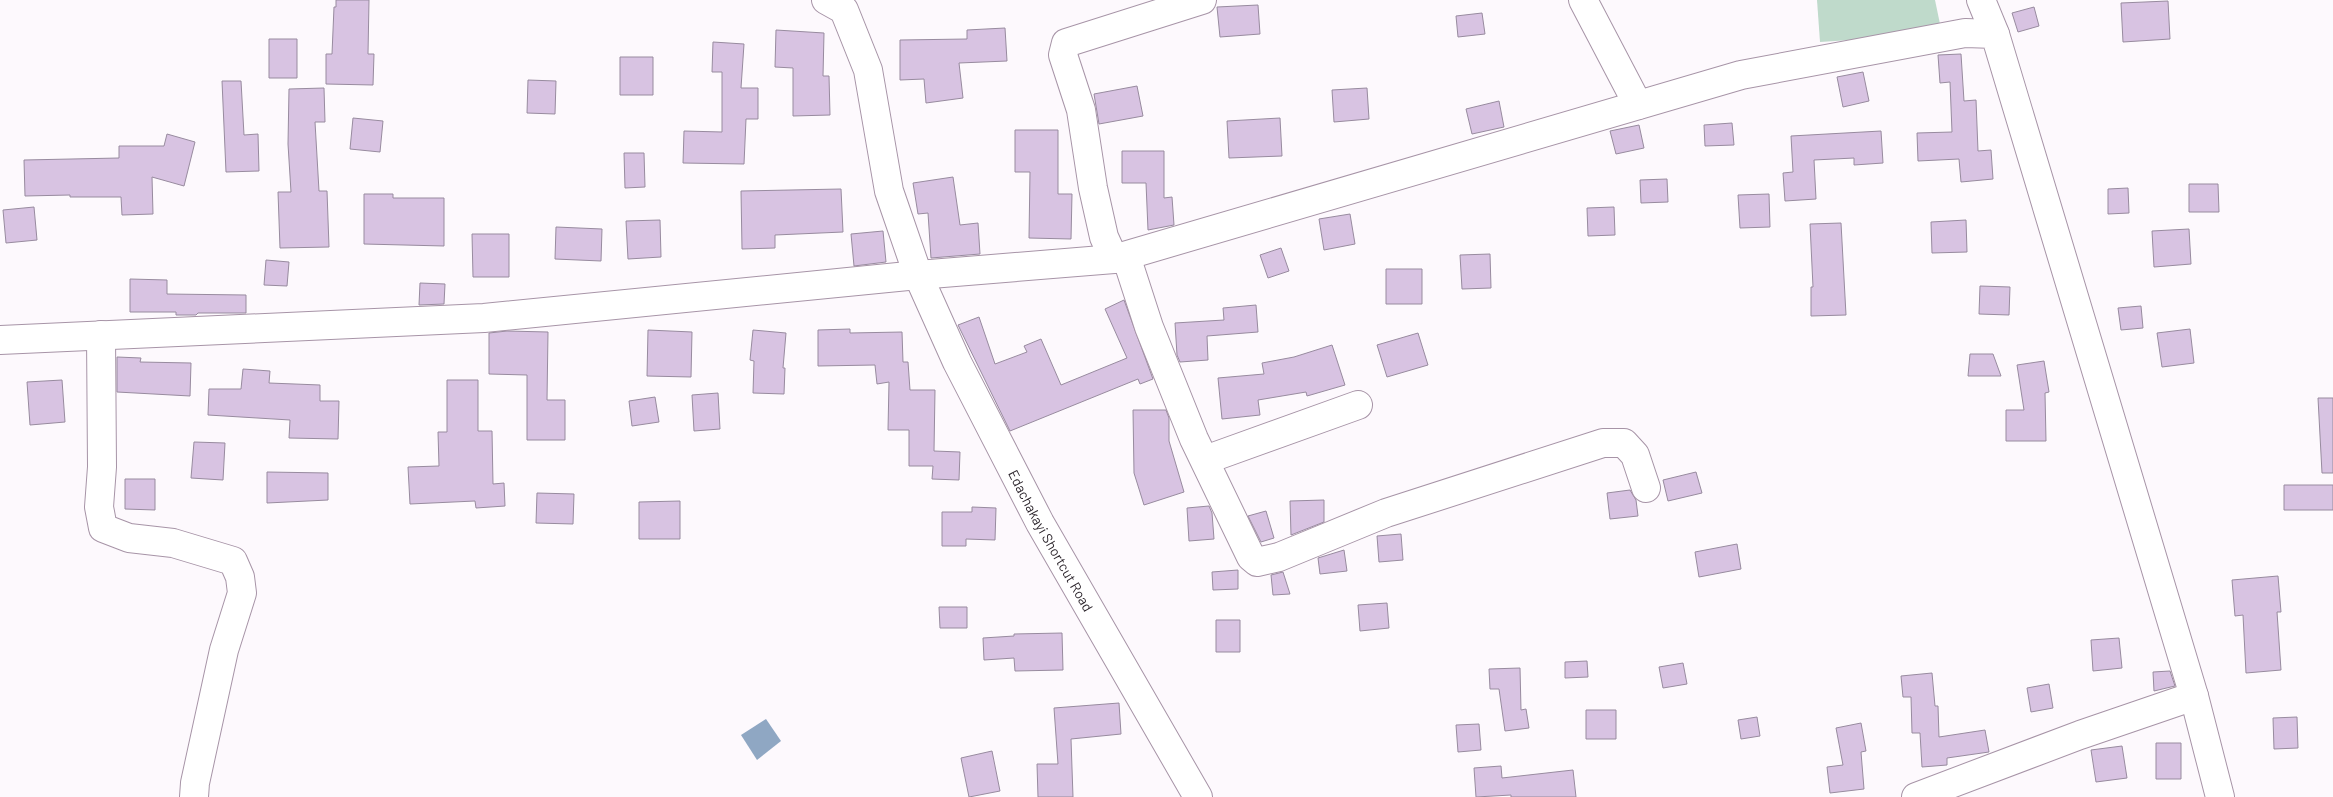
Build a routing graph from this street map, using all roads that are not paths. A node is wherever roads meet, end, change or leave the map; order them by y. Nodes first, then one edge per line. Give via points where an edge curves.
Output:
1 (826, 0) edge
2 (1202, 0) edge
3 (1583, 0) edge
4 (1981, 0) edge
5 (1995, 34) junction
6 (1638, 105) junction
7 (1120, 258) junction
8 (918, 275) junction
9 (101, 335) junction
10 (0, 340) edge
11 (1358, 405) dead end
12 (1205, 460) junction
13 (1646, 488) dead end
14 (2194, 696) junction
15 (1923, 796) edge
16 (194, 797) edge
17 (1198, 797) edge
18 (2220, 797) edge

1 - 8 street, Edachakayi Shortcut Road via 844,10 868,70 889,191
2 - 7 street via 1066,43 1063,55 1081,110 1104,237
3 - 6 street
4 - 5 street
5 - 6 street via 1965,33 1741,75
5 - 14 street
6 - 7 street
7 - 8 street
7 - 12 street
8 - 9 street via 484,318
8 - 17 street, Edachakayi Shortcut Road via 957,362 1040,523
9 - 10 street
9 - 16 street via 102,467 99,507 103,528 129,538 173,543 233,561 240,577 242,593 224,650
11 - 12 street
12 - 13 street via 1251,557 1257,562 1279,557 1386,513 1603,444 1624,444 1635,456
14 - 15 street via 2080,735
14 - 18 street

